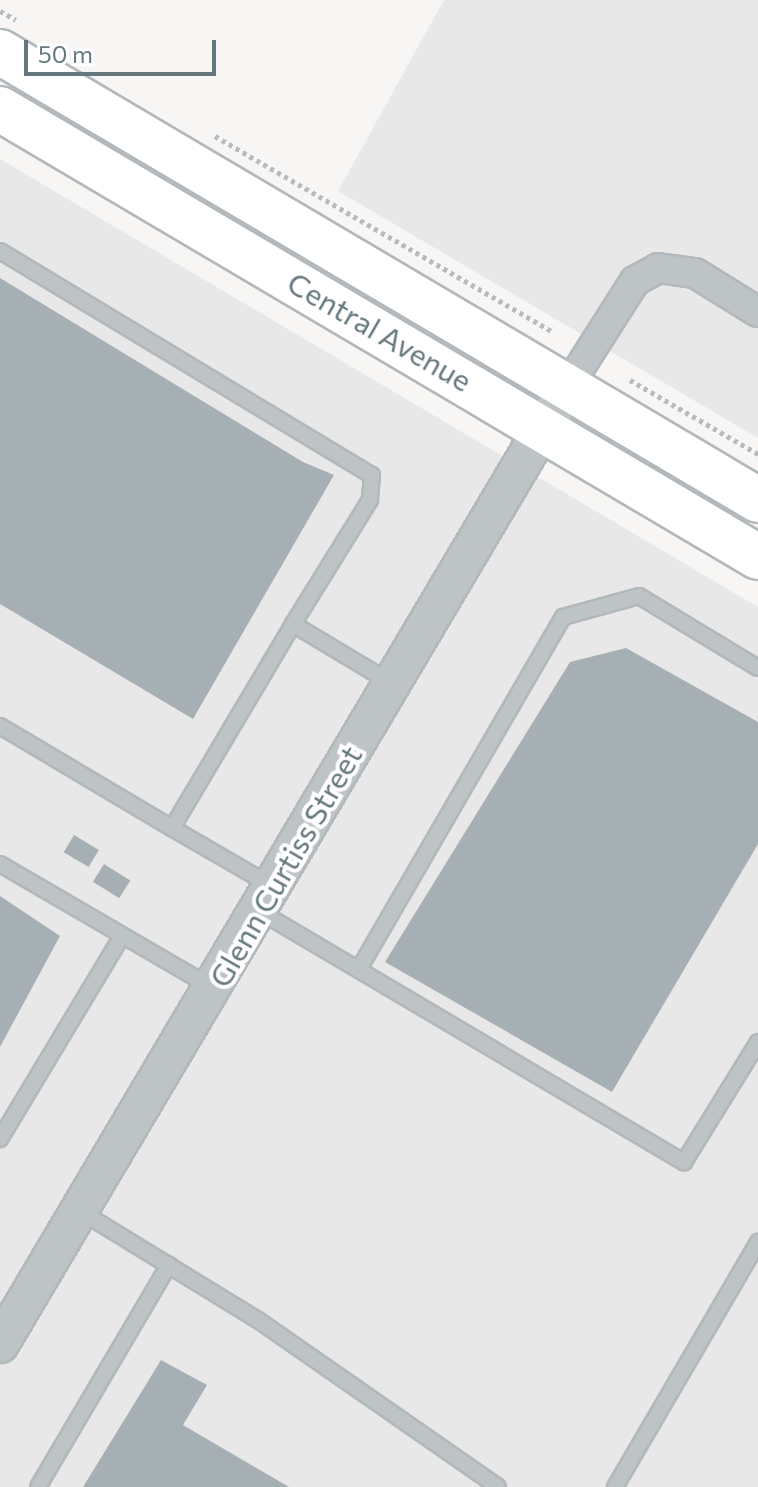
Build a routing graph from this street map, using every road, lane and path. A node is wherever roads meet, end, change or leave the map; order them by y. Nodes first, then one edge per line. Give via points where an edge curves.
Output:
1 (0, 11) edge
2 (14, 39) edge
3 (0, 109) edge
4 (207, 131) dead end
5 (282, 218) junction
6 (0, 251) edge
7 (258, 260) junction
8 (758, 312) edge
9 (553, 332) dead end
10 (630, 380) dead end
11 (568, 386) junction
12 (544, 426) junction
13 (758, 454) edge
14 (758, 500) edge
15 (758, 557) edge
16 (293, 624) junction
17 (758, 668) edge
18 (392, 684) junction
19 (0, 726) edge
20 (172, 828) junction
21 (0, 864) edge
22 (266, 899) junction
23 (122, 936) junction
24 (359, 969) junction
25 (213, 988) junction
26 (758, 1042) edge
27 (0, 1139) edge
28 (80, 1211) junction
29 (758, 1242) edge
30 (169, 1265) junction
31 (0, 1344) edge
32 (38, 1487) edge
33 (498, 1487) edge
34 (615, 1487) edge

1 - 2 path
2 - 5 main road, Central Avenue
3 - 7 main road, Central Avenue
4 - 9 path
5 - 7 main road
5 - 11 main road, Central Avenue
6 - 16 lane via 372,475 370,500
7 - 12 main road, Central Avenue
8 - 11 street via 695,273 658,268 635,281
10 - 13 path
11 - 12 street, Glenn Curtiss Street
11 - 14 main road, Central Avenue
12 - 15 main road, Central Avenue
12 - 18 street, Glenn Curtiss Street
16 - 18 lane
16 - 20 lane
17 - 24 lane via 639,596 563,617
18 - 22 street, Glenn Curtiss Street
19 - 20 lane
20 - 22 lane
21 - 23 lane
22 - 24 lane
22 - 25 street, Glenn Curtiss Street
23 - 25 lane
23 - 27 lane
24 - 26 lane via 684,1162
25 - 28 street, Glenn Curtiss Street
28 - 30 lane
28 - 31 street, Glenn Curtiss Street
29 - 34 lane
30 - 32 lane
30 - 33 lane

